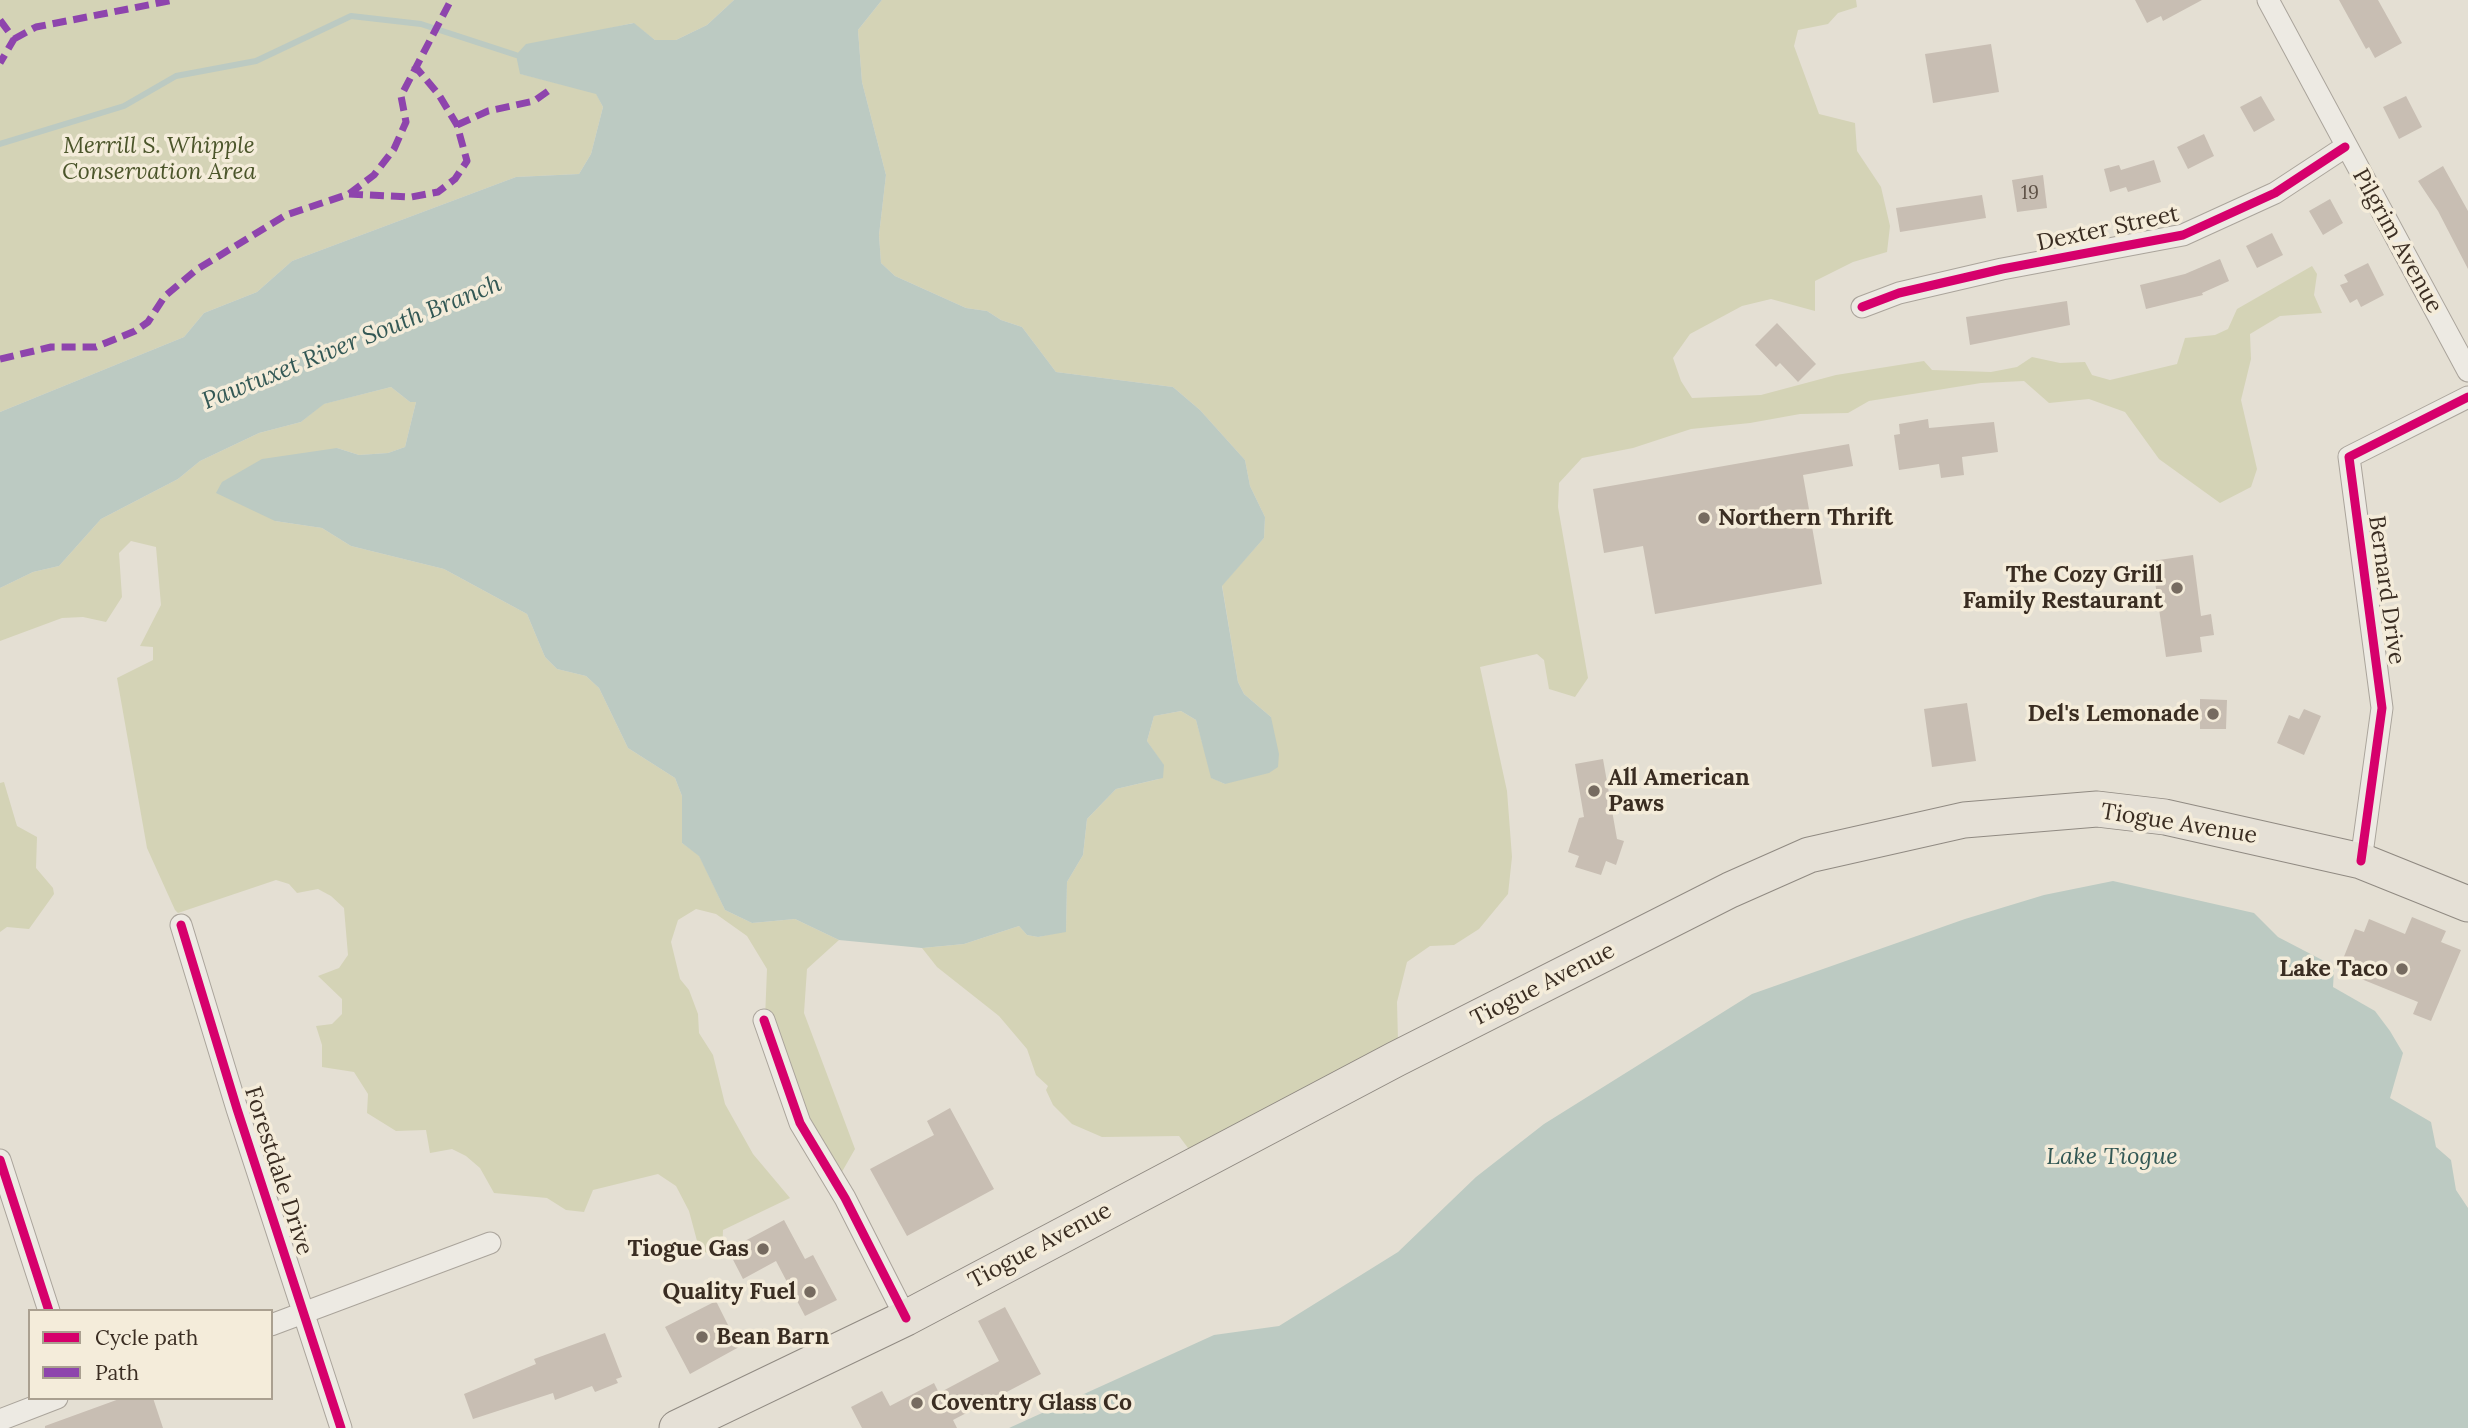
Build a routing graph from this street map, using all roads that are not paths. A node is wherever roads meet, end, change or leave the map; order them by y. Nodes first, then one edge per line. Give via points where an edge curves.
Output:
1 (2267, 0) edge
2 (2345, 147) junction
3 (1862, 307) dead end
4 (2468, 372) edge
5 (2468, 397) edge
6 (2361, 861) junction
7 (2468, 904) edge
8 (181, 925) dead end
9 (764, 1020) dead end
10 (0, 1160) edge
11 (490, 1243) dead end
12 (47, 1309) edge
13 (304, 1314) junction
14 (906, 1318) junction
15 (273, 1324) edge
16 (52, 1400) edge
17 (0, 1420) edge
18 (341, 1428) edge
19 (677, 1428) edge

1 - 2 street, Pilgrim Avenue
2 - 3 street, Dexter Street via 2275,193 2183,235 1989,272 1899,293
2 - 4 street, Pilgrim Avenue
5 - 6 street, Bernard Drive via 2350,457 2382,708
6 - 7 main road, Tiogue Avenue
6 - 14 main road, Tiogue Avenue via 2165,817 2097,809 1964,820 1809,855 1730,890 1396,1059
8 - 13 street, Forestdale Drive
9 - 14 street via 800,1123 845,1198
10 - 12 street
11 - 13 street
13 - 15 street
13 - 18 street, Forestdale Drive
14 - 19 main road, Tiogue Avenue
16 - 17 street

